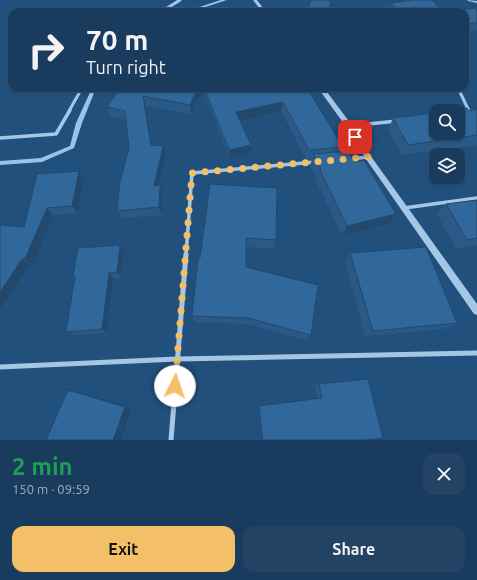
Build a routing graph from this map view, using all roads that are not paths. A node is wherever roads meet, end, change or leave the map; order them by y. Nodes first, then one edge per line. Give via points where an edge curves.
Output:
1 (180, 0) edge
2 (167, 8) edge
3 (80, 92) edge
4 (324, 92) edge
5 (460, 92) edge
6 (465, 112) edge
7 (404, 120) edge
8 (349, 126) junction
9 (0, 138) edge
10 (368, 157) junction
11 (345, 159) edge
12 (322, 162) edge
13 (477, 198) edge
14 (404, 208) junction
15 (477, 311) edge
16 (477, 353) edge
17 (177, 359) junction
18 (0, 367) edge
19 (171, 440) edge

1 - 2 street
3 - 9 street via 56,134
4 - 8 street
5 - 6 street via 471,111
7 - 8 street
8 - 10 street
10 - 11 street
10 - 14 street
12 - 17 street via 192,173
13 - 14 street
14 - 15 street
16 - 17 street
17 - 18 street
17 - 19 street

